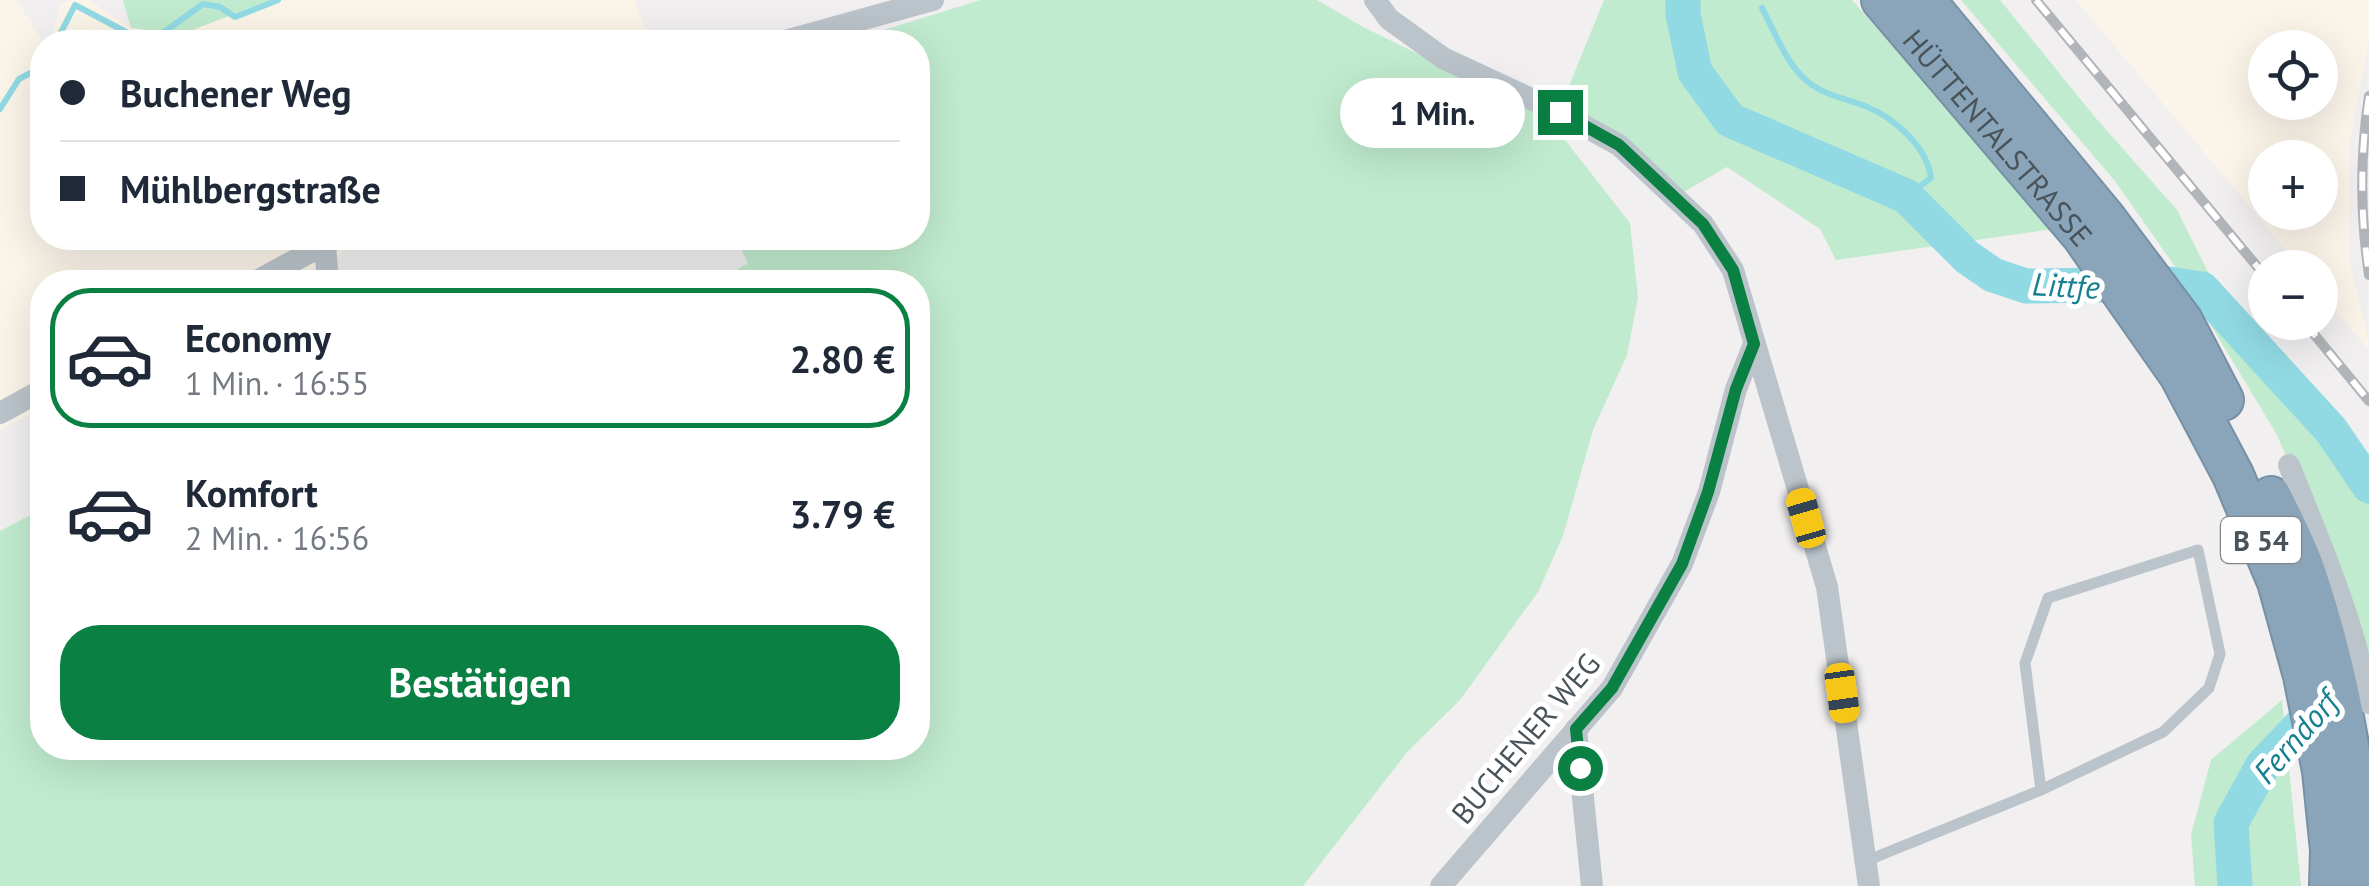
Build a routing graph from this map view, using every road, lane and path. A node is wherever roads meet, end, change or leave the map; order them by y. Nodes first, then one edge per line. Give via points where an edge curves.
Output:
1 (933, 0) edge
2 (1375, 0) edge
3 (1882, 0) edge
4 (1924, 0) edge
5 (824, 30) edge
6 (2093, 226) junction
7 (314, 250) edge
8 (277, 270) edge
9 (1754, 344) junction
10 (30, 397) edge
11 (0, 413) edge
12 (2289, 465) dead end
13 (2368, 696) edge
14 (2369, 703) edge
15 (1576, 729) junction
16 (2041, 790) junction
17 (1866, 861) junction
18 (1441, 886) edge
19 (1592, 886) edge
20 (1869, 886) edge
21 (2330, 886) edge
22 (2360, 886) edge

1 - 5 street
2 - 9 street via 1389,19 1443,58 1619,145 1703,224 1733,270
3 - 6 highway, HÜTTENTALSTRASSE / B 54
4 - 6 highway, HÜTTENTALSTRASSE / B 54
6 - 21 highway, HÜTTENTALSTRASSE / B 54 via 2233,475 2278,582 2322,771
6 - 22 highway, HÜTTENTALSTRASSE / B 54 via 2182,321 2305,572 2353,770
7 - 8 street
9 - 15 street, BUCHENER WEG via 1682,564 1612,688
9 - 17 street via 1827,587
10 - 11 street
12 - 13 street via 2335,579
13 - 14 street
15 - 18 street, BUCHENER WEG
15 - 19 street
16 - 16 lane via 2026,662 2048,598 2198,550 2220,654 2209,688 2164,732
16 - 17 lane
17 - 20 street

